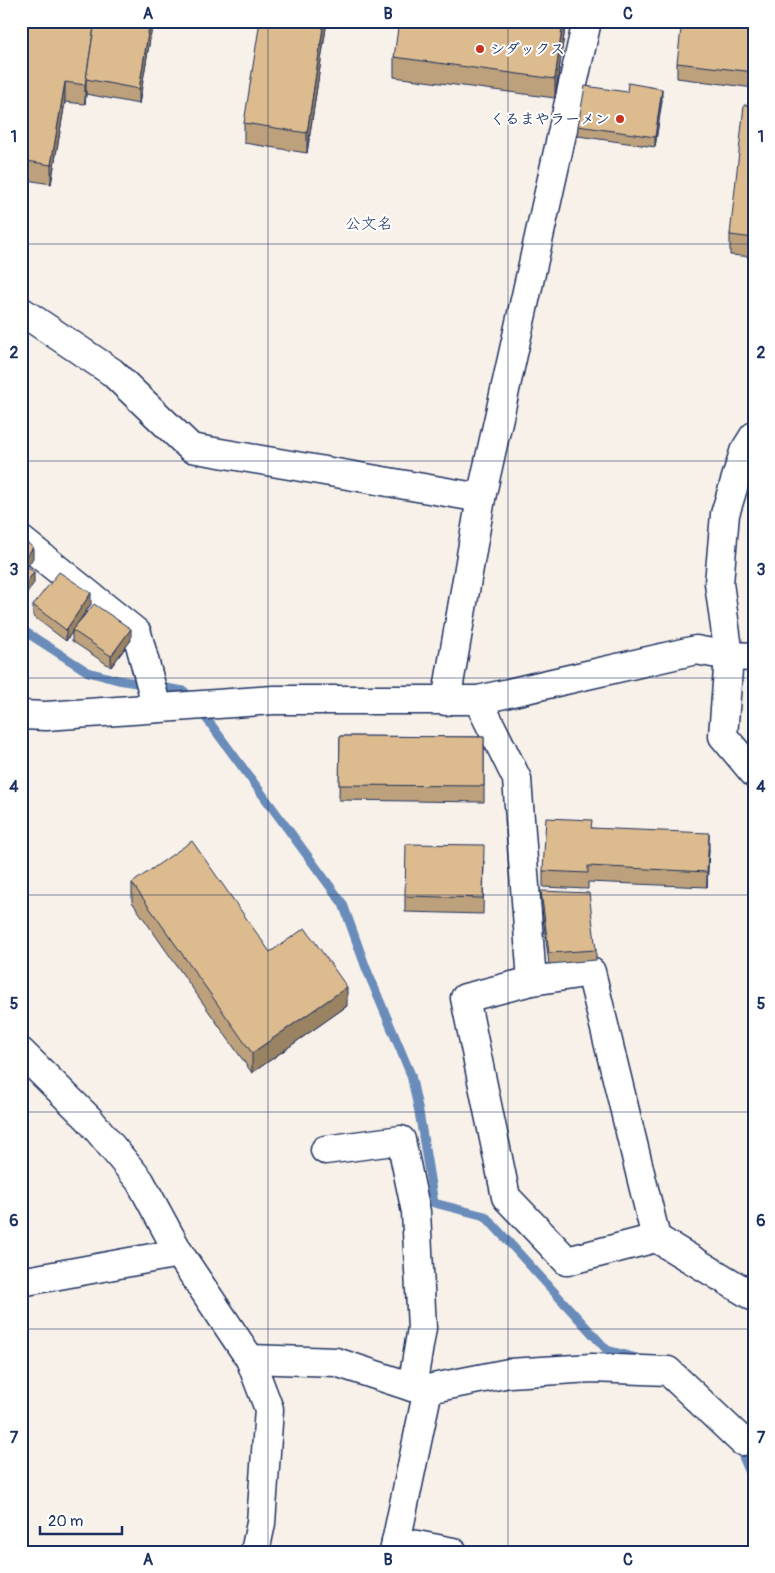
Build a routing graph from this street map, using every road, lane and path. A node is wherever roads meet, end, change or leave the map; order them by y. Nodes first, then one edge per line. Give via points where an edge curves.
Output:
1 (587, 21) edge
2 (21, 311) edge
3 (754, 436) edge
4 (481, 498) junction
5 (21, 540) edge
6 (741, 656) edge
7 (478, 700) junction
8 (446, 701) junction
9 (157, 708) junction
10 (21, 715) edge
11 (754, 773) edge
12 (532, 981) junction
13 (21, 1052) edge
14 (325, 1150) dead end
15 (656, 1238) junction
16 (178, 1254) junction
17 (21, 1282) edge
18 (754, 1297) edge
19 (250, 1360) junction
20 (420, 1388) junction
21 (754, 1440) edge
22 (395, 1546) edge
23 (256, 1552) edge
24 (453, 1552) edge

1 - 4 street
2 - 4 street via 112,372 191,448
3 - 6 street via 744,452 725,514 719,583
4 - 8 street
5 - 9 street via 137,633
6 - 7 street via 696,650
6 - 11 street via 724,736
7 - 8 street
7 - 12 street via 517,779
8 - 9 street via 274,700
9 - 10 street
12 - 15 street via 591,972
12 - 15 street via 465,998 506,1197 567,1261
13 - 16 street via 89,1119 140,1181
14 - 20 street via 401,1140 416,1212 422,1328
15 - 18 street
16 - 17 street
16 - 19 street
19 - 20 street via 336,1362
19 - 23 street via 270,1409
20 - 21 street via 509,1373 592,1368 668,1371 742,1441
20 - 22 street
22 - 24 street

